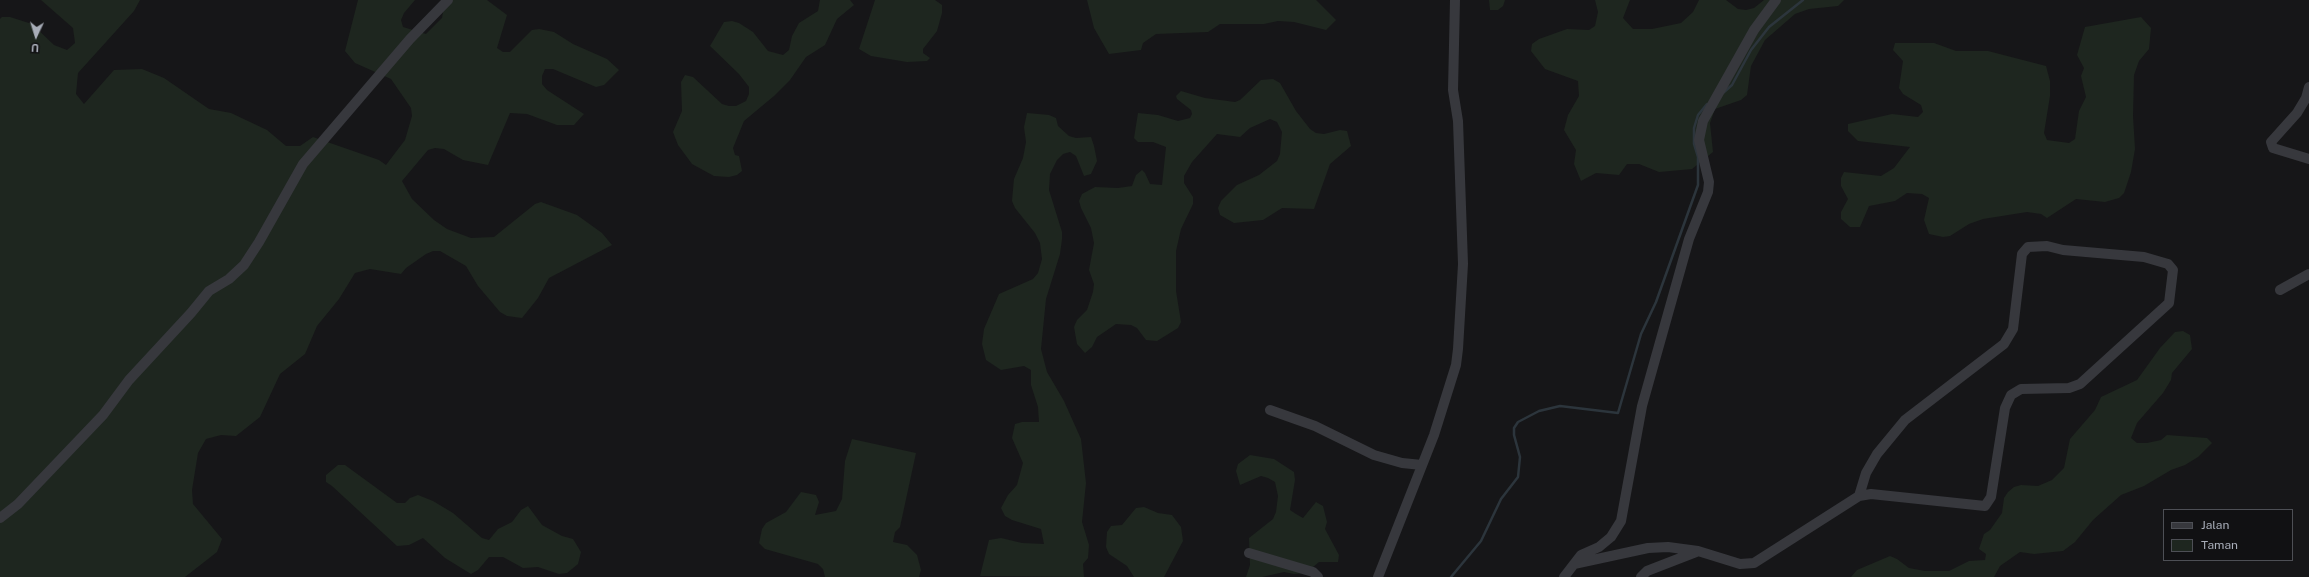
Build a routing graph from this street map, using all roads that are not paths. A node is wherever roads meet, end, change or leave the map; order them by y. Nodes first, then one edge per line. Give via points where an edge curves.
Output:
1 (448, 0) edge
2 (1455, 0) edge
3 (1776, 0) edge
4 (2309, 87) edge
5 (2309, 159) edge
6 (2309, 274) edge
7 (2280, 290) dead end
8 (1270, 410) dead end
9 (1422, 465) junction
10 (1858, 496) junction
11 (0, 518) edge
12 (1698, 551) junction
13 (1249, 553) dead end
14 (1574, 564) junction
15 (1318, 577) edge
16 (1378, 577) edge
17 (1564, 577) edge
18 (1640, 577) edge

1 - 11 street via 410,39 303,164 244,265 229,279 209,291 128,380 103,415 18,504
2 - 9 street via 1453,90 1458,121 1463,264 1460,328 1456,366
3 - 14 street via 1754,30 1702,121 1699,140 1709,182 1708,192 1689,239 1642,406 1621,521 1611,537 1599,547 1581,555
4 - 5 street via 2297,113 2271,142 2273,148
6 - 7 street
8 - 9 street via 1315,426 1374,455 1402,463
9 - 16 street
10 - 10 street via 1880,493 1982,506 1988,504 2005,408 2010,396 2021,389 2069,388 2080,384 2169,303 2173,270 2168,264 2144,257 2063,250 2048,246 2028,247 2022,254 2013,329 2004,344 1905,420 1877,454 1866,473
10 - 12 street via 1754,563 1740,564
12 - 14 street via 1668,547 1648,548
12 - 18 street via 1647,570
13 - 15 street via 1313,572
14 - 17 street

